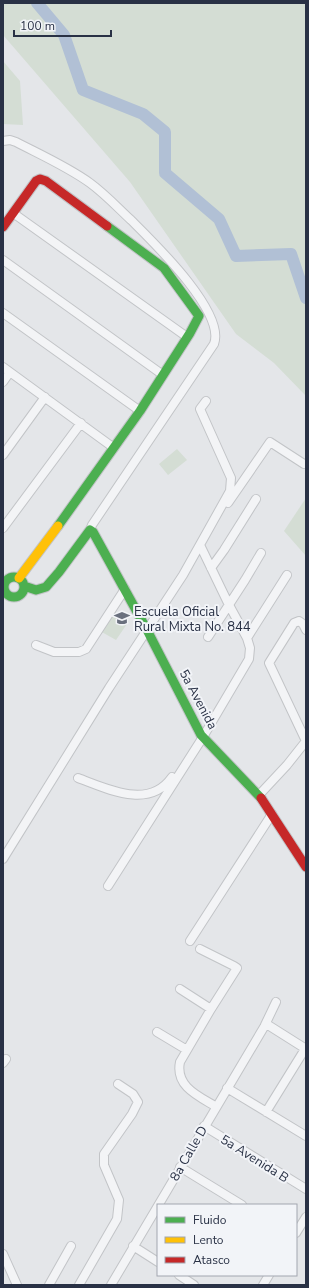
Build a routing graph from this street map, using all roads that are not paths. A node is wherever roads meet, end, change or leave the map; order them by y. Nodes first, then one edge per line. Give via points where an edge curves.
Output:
1 (3, 141) edge
2 (13, 213) junction
3 (3, 227) edge
4 (3, 260) edge
5 (3, 313) edge
6 (187, 338) junction
7 (3, 367) edge
8 (10, 372) junction
9 (163, 375) junction
10 (3, 382) edge
11 (45, 398) junction
12 (206, 401) dead end
13 (140, 411) junction
14 (81, 423) junction
15 (114, 448) junction
16 (3, 455) edge
17 (304, 464) dead end
18 (256, 499) dead end
19 (216, 515) junction
20 (3, 528) edge
21 (90, 530) junction
22 (200, 545) junction
23 (261, 553) dead end
24 (210, 568) junction
25 (287, 575) dead end
26 (11, 577) edge
27 (3, 585) edge
28 (24, 588) junction
29 (125, 589) junction
30 (229, 604) junction
31 (147, 630) junction
32 (306, 630) edge
33 (208, 637) dead end
34 (247, 638) junction
35 (36, 646) dead end
36 (202, 736) junction
37 (306, 741) edge
38 (78, 778) dead end
39 (259, 795) junction
40 (272, 814) junction
41 (3, 859) edge
42 (306, 867) edge
43 (108, 886) dead end
44 (190, 941) dead end
45 (200, 949) dead end
46 (180, 990) dead end
47 (276, 1002) dead end
48 (211, 1009) junction
49 (266, 1025) junction
50 (157, 1032) dead end
51 (306, 1049) edge
52 (187, 1050) junction
53 (118, 1084) dead end
54 (227, 1088) junction
55 (215, 1106) junction
56 (266, 1112) junction
57 (204, 1126) junction
58 (306, 1136) edge
59 (180, 1167) junction
60 (306, 1189) edge
61 (159, 1204) edge
62 (240, 1204) edge
63 (157, 1208) edge
64 (306, 1217) edge
65 (297, 1231) edge
66 (71, 1246) dead end
67 (133, 1246) junction
68 (3, 1254) edge
69 (157, 1261) edge
70 (180, 1276) edge
71 (266, 1276) edge
72 (16, 1285) edge
73 (49, 1285) edge
74 (79, 1285) edge
75 (111, 1285) edge
76 (194, 1285) edge
77 (263, 1285) edge

1 - 21 street via 16,142 68,168 104,194 186,278 207,310 215,331 214,344
2 - 3 street
2 - 6 street
2 - 6 street via 36,181 46,181 164,268 200,316
4 - 9 street
5 - 13 street
6 - 9 street
7 - 8 street
8 - 10 street
8 - 11 street
9 - 13 street
11 - 14 street
11 - 16 street
12 - 19 street via 200,409 231,478 230,491
13 - 15 street
14 - 15 street
14 - 20 street
15 - 26 street
17 - 19 street via 270,442 231,500
18 - 24 street
19 - 22 street
21 - 28 street via 66,567 43,594 36,594
21 - 29 street, 5a Avenida
22 - 24 street
22 - 31 street
23 - 30 street
24 - 30 street
25 - 34 street
26 - 27 street
26 - 28 street via 23,582
27 - 28 street via 7,595 13,598 20,596
29 - 31 street, 5a Avenida
29 - 35 street via 82,651 54,652
30 - 33 street
30 - 34 street
31 - 36 street, 5a Avenida
31 - 41 street
32 - 37 street via 299,621 294,623 269,663
34 - 36 street via 250,648 249,659
36 - 38 street via 167,784 151,793 123,794
36 - 39 street, 5a Avenida
36 - 43 street
37 - 39 street via 288,766
39 - 40 street, 5a Avenida
40 - 42 street, 5a Avenida
40 - 44 street
45 - 48 street via 237,968
46 - 48 street
47 - 49 street, 8a Calle D
48 - 52 street
49 - 51 street
49 - 54 street, 8a Calle D
50 - 52 street
51 - 56 street
52 - 55 street via 178,1070 182,1080 192,1093
53 - 74 street via 133,1094 138,1102 104,1154 104,1165 120,1200 117,1219
54 - 55 street, 8a Calle D
54 - 56 street
55 - 57 street, 8a Calle D
56 - 58 street
57 - 59 street, 8a Calle D
57 - 60 street, 5a Avenida B
59 - 61 street, 8a Calle D
59 - 62 street
63 - 67 street, 8a Calle D
64 - 65 street
66 - 73 street
67 - 69 street
67 - 75 street, 8a Calle D
68 - 72 street
70 - 76 street
71 - 77 street

